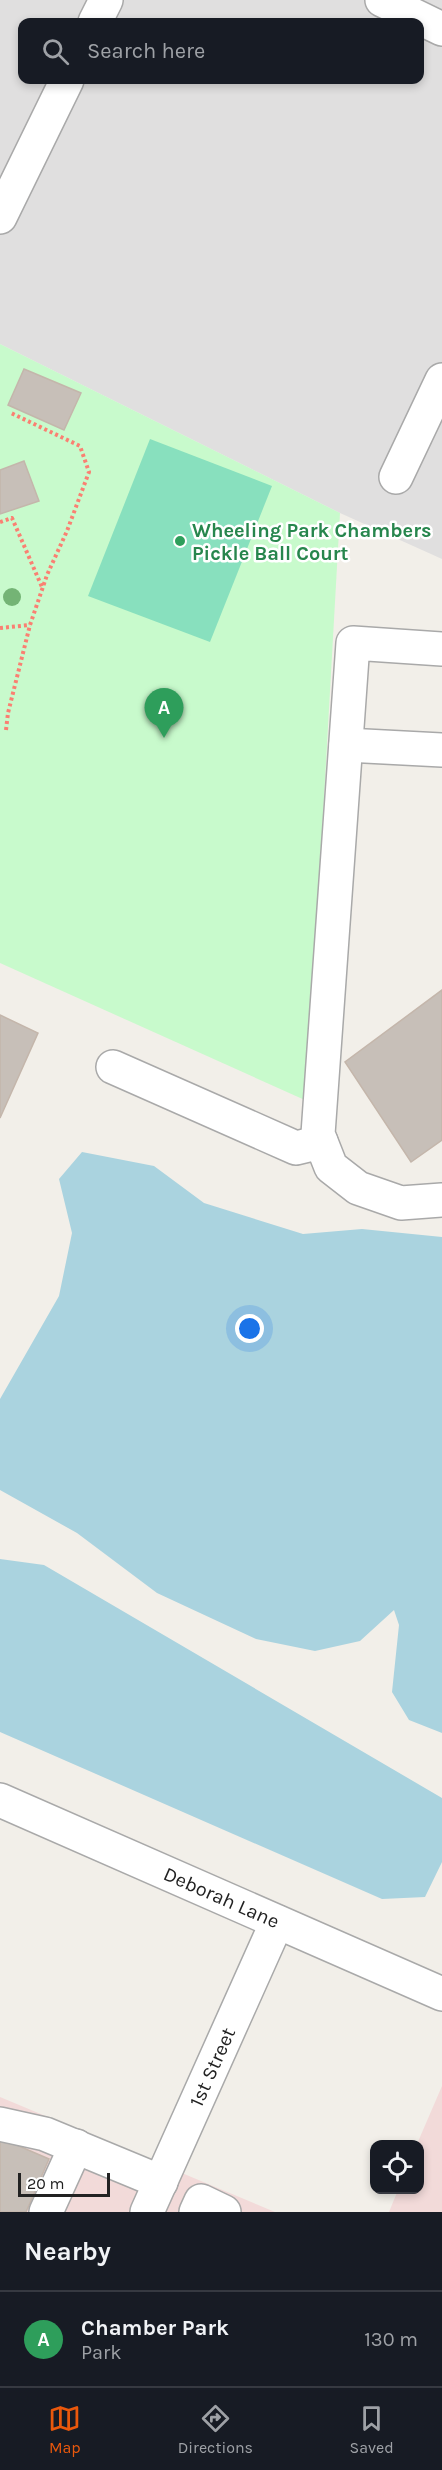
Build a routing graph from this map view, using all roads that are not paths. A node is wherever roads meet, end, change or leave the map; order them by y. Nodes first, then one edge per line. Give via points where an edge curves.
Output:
1 (106, 0) edge
2 (382, 0) edge
3 (97, 18) edge
4 (419, 18) edge
5 (424, 20) edge
6 (442, 29) edge
7 (65, 84) edge
8 (0, 217) edge
9 (442, 380) edge
10 (396, 477) dead end
11 (442, 649) edge
12 (346, 746) junction
13 (442, 750) edge
14 (113, 1067) dead end
15 (321, 1142) junction
16 (442, 1200) edge
17 (0, 1800) edge
18 (277, 1922) junction
19 (442, 1994) edge
20 (0, 2124) edge
21 (76, 2146) junction
22 (161, 2182) junction
23 (46, 2212) edge
24 (147, 2212) edge
25 (196, 2212) edge
26 (224, 2212) edge

1 - 3 street
2 - 4 street
5 - 6 street
7 - 8 street
9 - 10 street
11 - 12 street via 353,643
12 - 13 street
12 - 15 street via 318,1134
14 - 15 street via 296,1148
15 - 16 street via 331,1167 358,1188 401,1203
17 - 18 street, Deborah Lane
18 - 19 street, Deborah Lane
18 - 22 street, 1st Street
20 - 21 street
21 - 22 street
21 - 23 street
22 - 24 street, 1st Street
25 - 26 street via 201,2201

